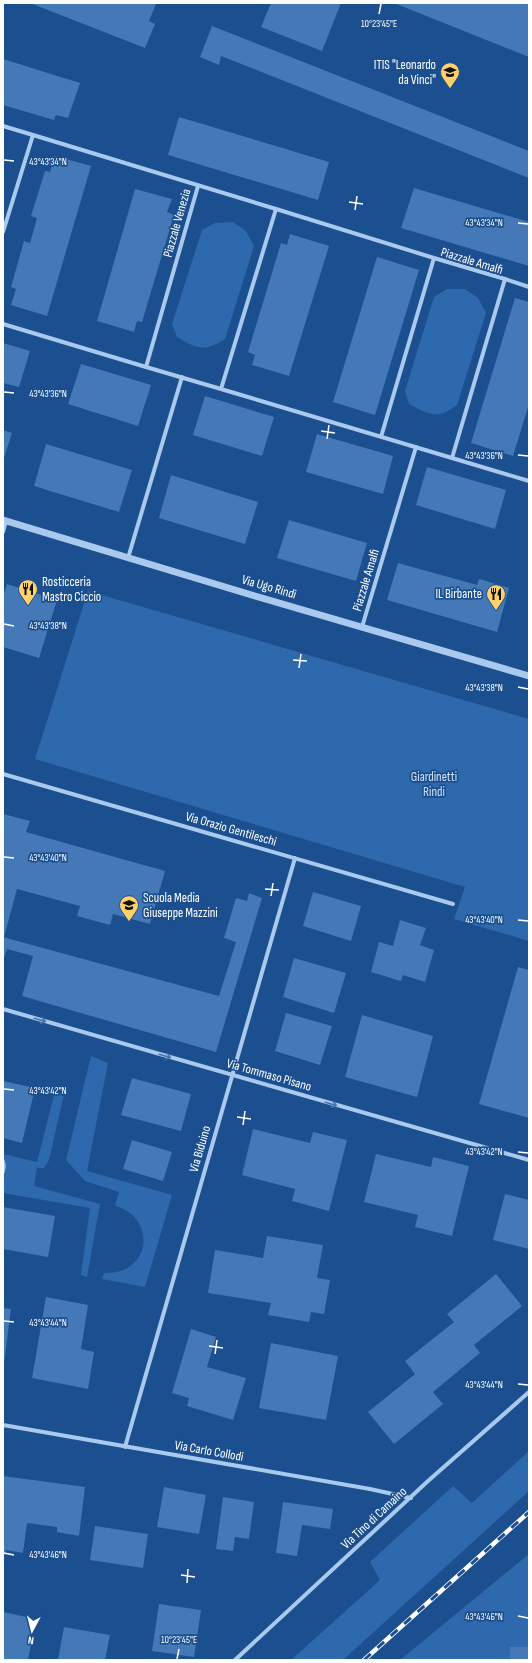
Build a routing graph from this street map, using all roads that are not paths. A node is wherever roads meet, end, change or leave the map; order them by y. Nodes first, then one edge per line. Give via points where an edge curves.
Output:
1 (3, 126) edge
2 (33, 135) junction
3 (198, 186) junction
4 (276, 209) junction
5 (3, 232) edge
6 (434, 258) junction
7 (505, 279) junction
8 (529, 287) edge
9 (3, 324) edge
10 (146, 367) junction
11 (182, 377) junction
12 (221, 389) junction
13 (381, 437) junction
14 (416, 447) junction
15 (452, 458) junction
16 (529, 481) edge
17 (5, 520) edge
18 (3, 532) edge
19 (128, 558) junction
20 (362, 627) junction
21 (529, 676) edge
22 (3, 774) edge
23 (295, 858) junction
24 (453, 904) dead end
25 (3, 1009) edge
26 (231, 1075) junction
27 (529, 1160) edge
28 (3, 1161) edge
29 (3, 1172) edge
30 (529, 1392) edge
31 (3, 1425) edge
32 (125, 1447) junction
33 (411, 1498) junction
34 (235, 1660) edge

1 - 2 street
2 - 3 street
2 - 5 street
3 - 4 street, Piazzale Venezia
3 - 10 street, Piazzale Venezia
4 - 6 street, Piazzale Venezia
4 - 12 street
6 - 7 street, Piazzale Amalfi
6 - 13 street, Piazzale Amalfi
7 - 8 street
7 - 15 street, Piazzale Amalfi
9 - 10 street
10 - 11 street
11 - 12 street
11 - 19 street
12 - 13 street
13 - 14 street
14 - 15 street
14 - 20 street, Piazzale Amalfi
15 - 16 street
17 - 18 street
17 - 19 street, Via Ugo Rindi
19 - 20 street, Via Ugo Rindi
20 - 21 street, Via Ugo Rindi
22 - 23 street, Via Orazio Gentileschi
23 - 24 street, Via Orazio Gentileschi
23 - 26 street, Via Biduino
25 -> 26 street, Via Tommaso Pisano
26 -> 27 street, Via Tommaso Pisano
26 - 32 street, Via Biduino
28 - 29 street
30 - 33 street, Via Tino di Camaino
31 - 32 street, Via Carlo Collodi
32 - 33 street, Via Carlo Collodi via 370,1488
33 - 34 street, Via Tino di Camaino

